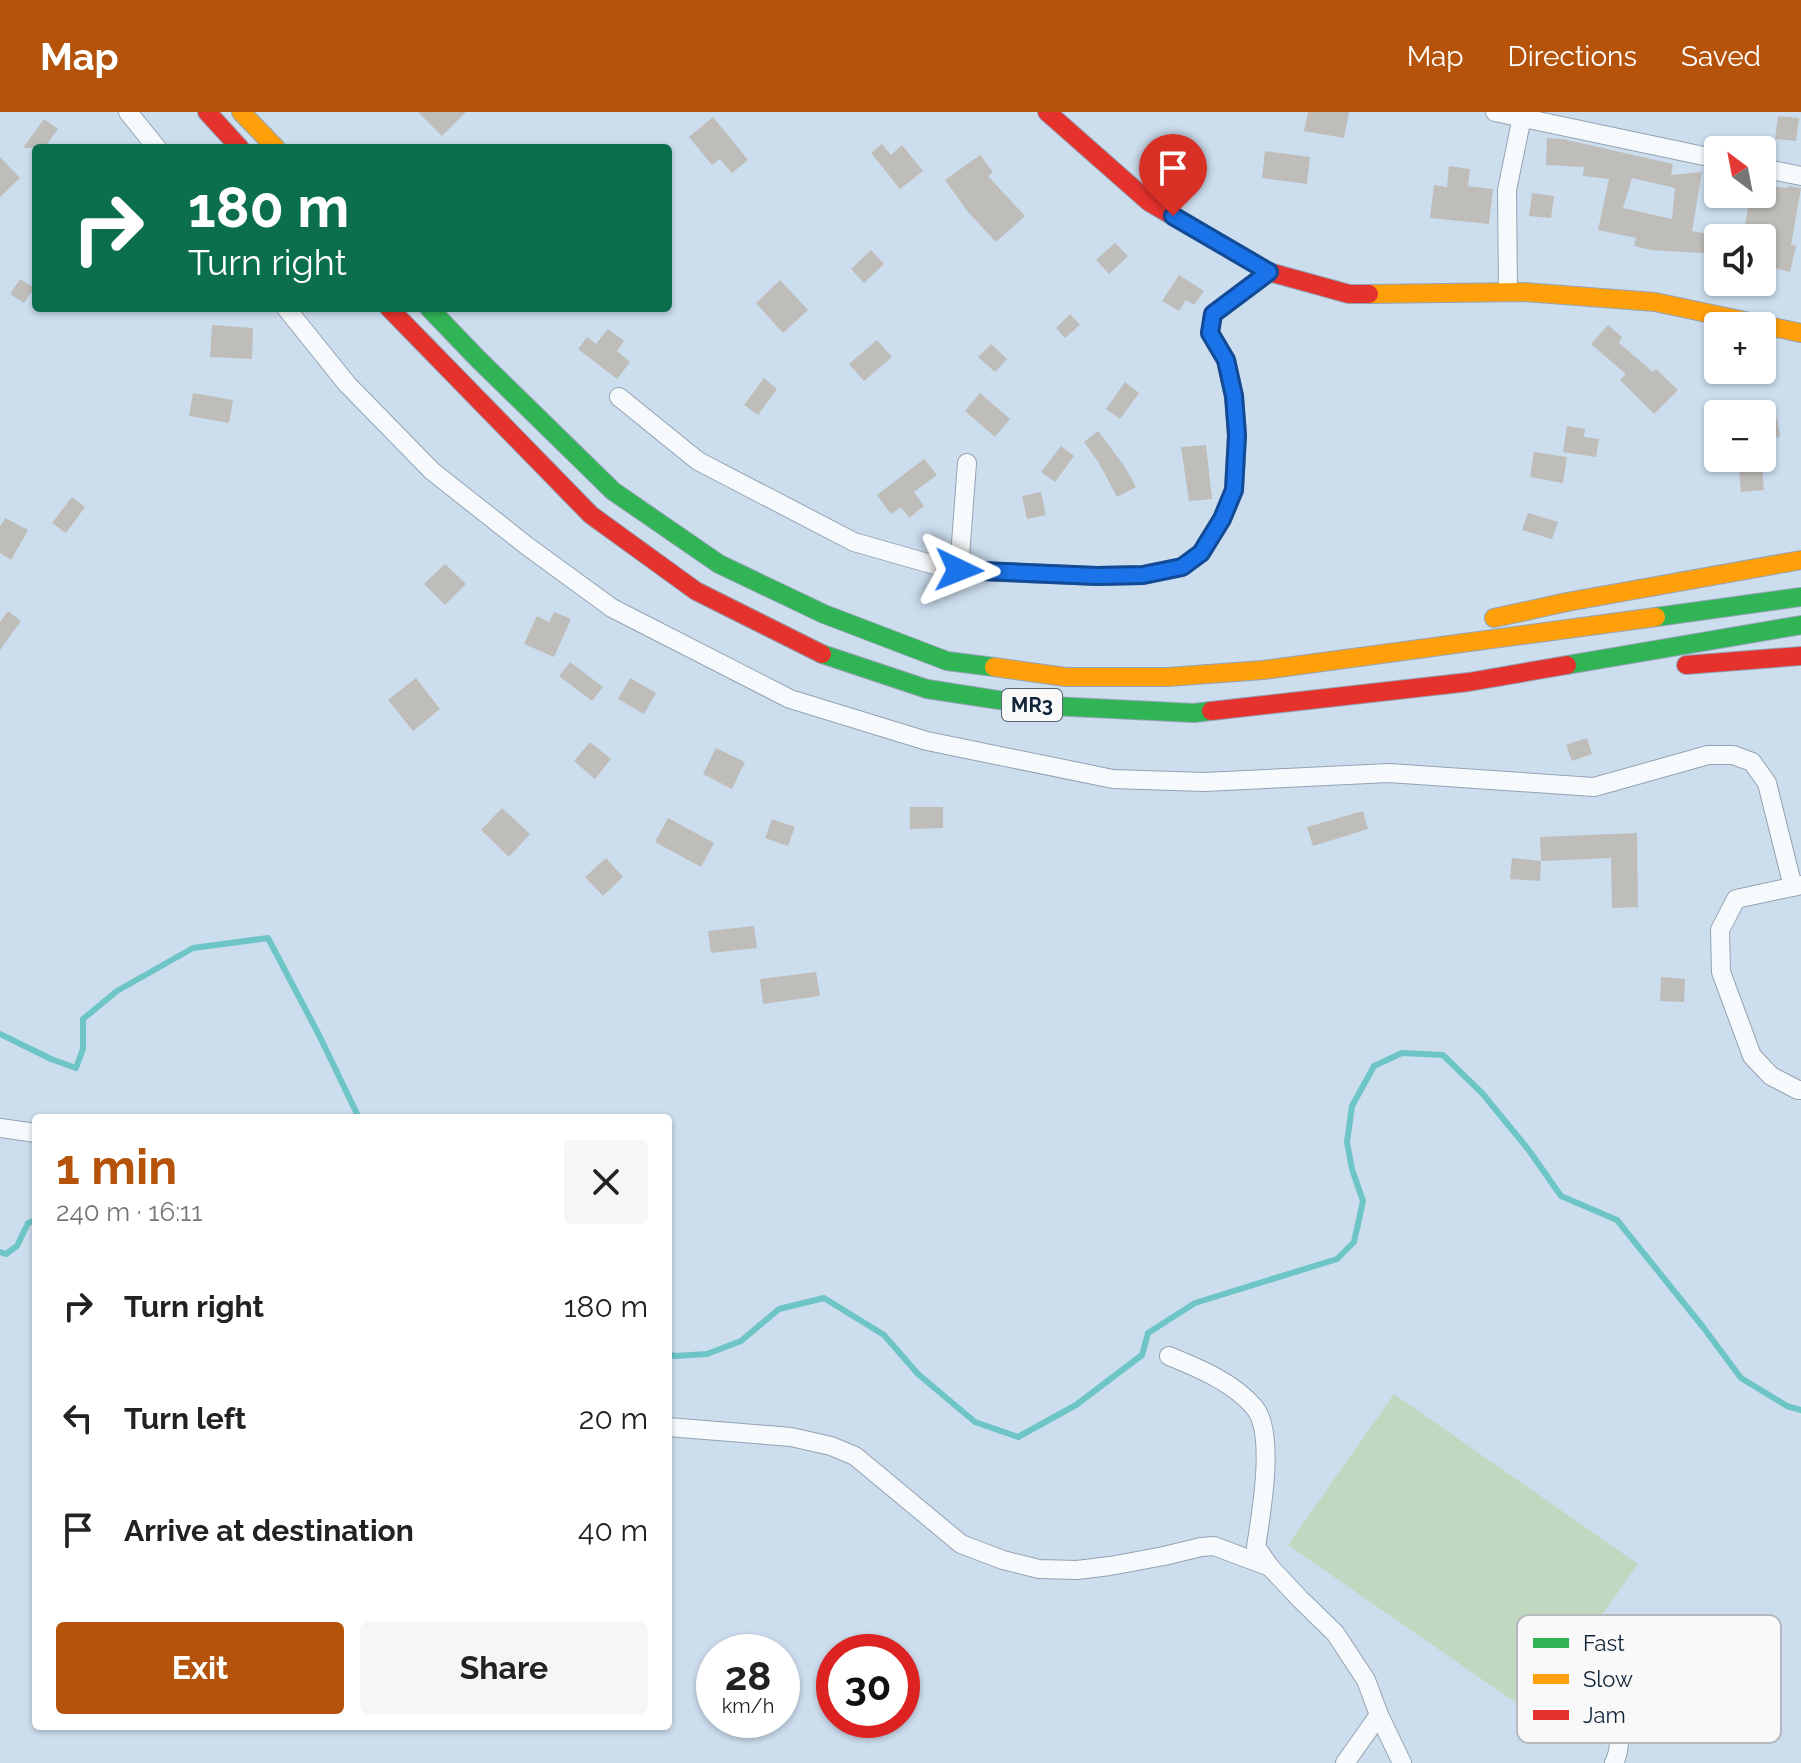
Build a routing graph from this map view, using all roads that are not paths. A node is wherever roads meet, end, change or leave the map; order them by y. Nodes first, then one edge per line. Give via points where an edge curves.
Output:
1 (128, 112) edge
2 (207, 112) edge
3 (241, 112) edge
4 (1047, 112) edge
5 (1495, 112) edge
6 (1522, 115) edge
7 (154, 144) edge
8 (236, 144) edge
9 (272, 144) edge
10 (1704, 156) edge
11 (1776, 171) edge
12 (1801, 176) edge
13 (1269, 272) junction
14 (1508, 292) junction
15 (289, 312) edge
16 (393, 312) edge
17 (433, 312) edge
18 (1801, 333) edge
19 (619, 397) dead end
20 (967, 463) dead end
21 (1801, 560) edge
22 (959, 570) junction
23 (1801, 597) edge
24 (1801, 625) edge
25 (1801, 656) edge
26 (1263, 670) junction
27 (1469, 682) junction
28 (1797, 886) edge
29 (1801, 1090) edge
30 (0, 1128) edge
31 (32, 1132) edge
32 (1169, 1356) dead end
33 (672, 1427) edge
34 (1270, 1567) junction
35 (1379, 1715) junction
36 (1618, 1743) edge
37 (1345, 1763) edge
38 (1402, 1763) edge
39 (1614, 1763) edge

1 - 7 street
2 - 8 main road
3 - 9 main road
4 - 13 main road via 1149,202
5 - 6 street
6 - 10 street
6 - 14 street via 1507,190
11 - 12 street
13 - 14 main road via 1349,294
13 - 22 street via 1213,314 1210,333 1226,360 1237,435 1234,490 1201,553 1182,567 1143,575
14 - 18 main road via 1655,302
15 - 28 street via 347,384 432,471 527,546 612,608 790,699 927,741 1113,779 1204,782 1389,773 1594,787 1708,755 1733,755 1752,762 1767,783
16 - 27 main road, MR3 via 591,515 696,591 826,656 927,689 1031,705 1194,713
17 - 26 main road, MR3 via 613,491 719,564 824,614 947,661 1066,677
19 - 22 street via 698,461 854,542
20 - 22 street
21 - 26 main road via 1567,602
23 - 26 main road, MR3
24 - 27 main road, MR3
25 - 27 main road
28 - 29 street via 1736,899 1720,930 1721,972 1752,1056 1771,1076
30 - 31 street
32 - 34 street via 1235,1390 1256,1409 1266,1436 1256,1547
33 - 34 street via 791,1437 831,1446 855,1456 961,1544 1039,1569 1110,1566 1214,1546
34 - 35 street via 1335,1633 1366,1680
35 - 37 street
35 - 38 street
36 - 39 street

